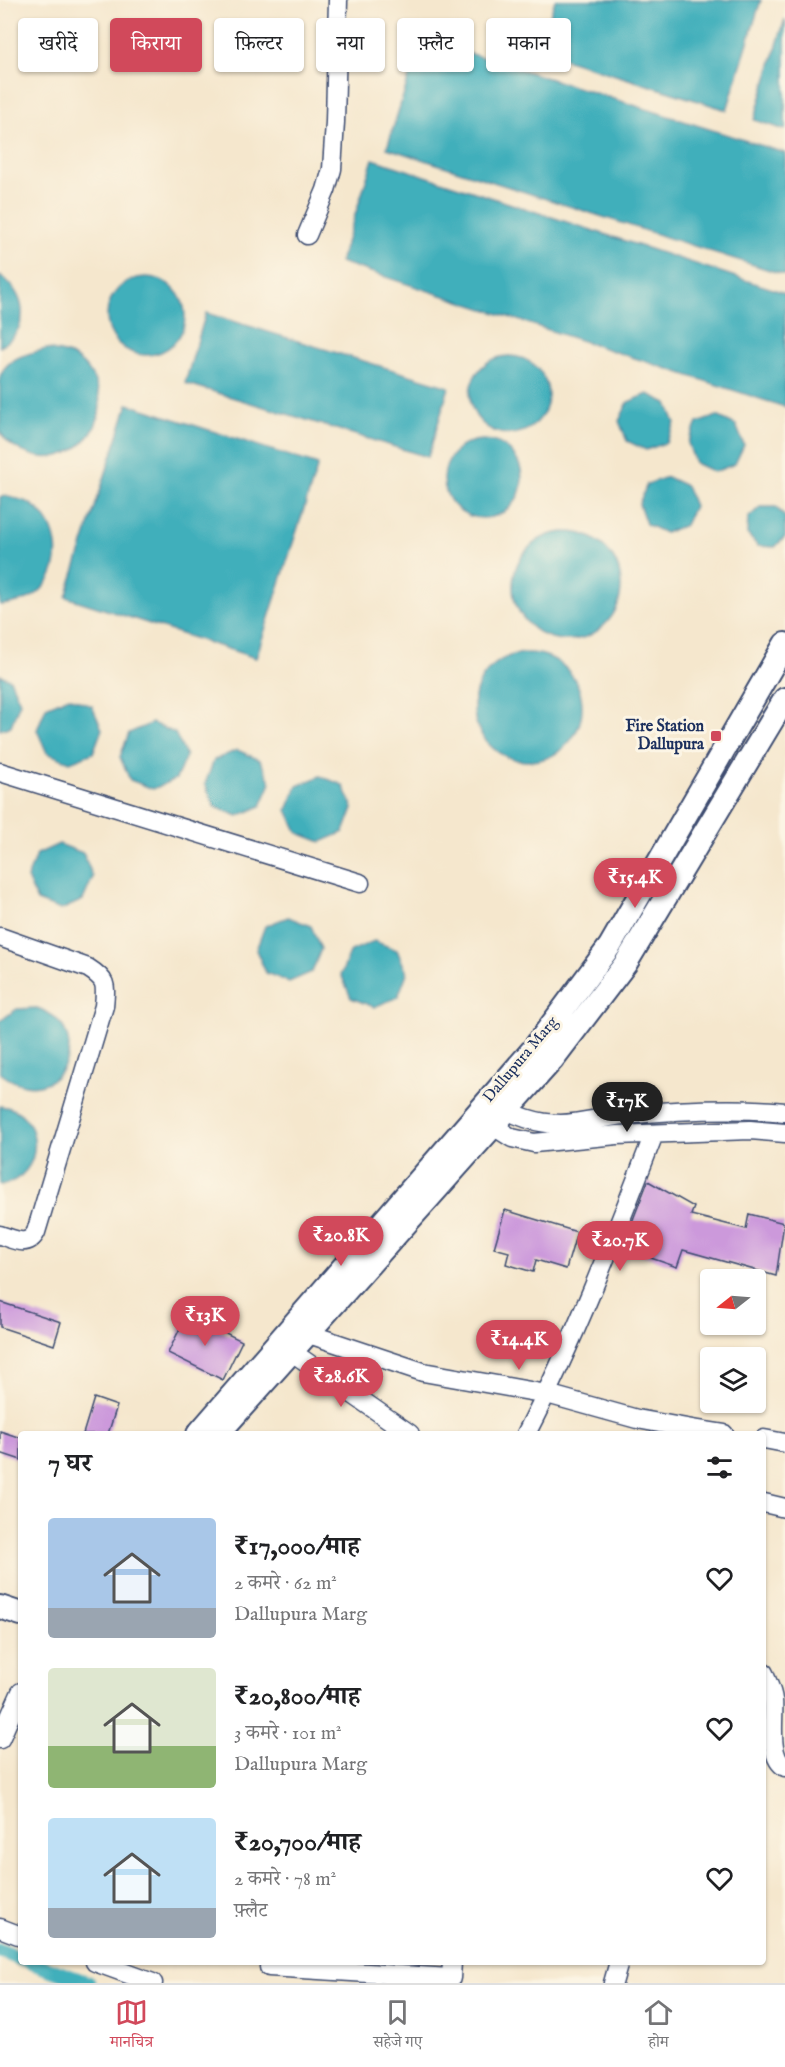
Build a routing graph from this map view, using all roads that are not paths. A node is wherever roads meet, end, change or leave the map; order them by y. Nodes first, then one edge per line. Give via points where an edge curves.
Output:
1 (338, 0) edge
2 (307, 236) dead end
3 (785, 645) edge
4 (785, 699) edge
5 (0, 772) edge
6 (360, 883) dead end
7 (0, 937) edge
8 (785, 1112) edge
9 (492, 1118) junction
10 (785, 1133) edge
11 (654, 1134) junction
12 (0, 1235) edge
13 (309, 1334) junction
14 (292, 1352) junction
15 (547, 1394) junction
16 (201, 1431) edge
17 (221, 1431) edge
18 (406, 1431) edge
19 (528, 1431) edge
20 (693, 1431) edge
21 (766, 1439) edge
22 (785, 1443) edge
23 (766, 1503) edge
24 (785, 1508) edge
25 (0, 1607) edge
26 (18, 1613) edge
27 (766, 1679) edge
28 (18, 1699) edge
29 (0, 1739) edge
30 (774, 1761) edge
31 (0, 1928) edge
32 (18, 1935) edge
33 (103, 1965) edge
34 (618, 1965) edge
35 (268, 1967) dead end
36 (355, 1967) edge
37 (451, 1974) edge
38 (153, 1983) edge
39 (613, 1983) edge

1 - 2 street via 332,169
3 - 9 main road, Dallupura Marg via 610,946 535,1047 490,1098
4 - 9 main road, Dallupura Marg via 626,963 552,1060
5 - 6 street
7 - 12 street via 88,968 106,986 104,1006 36,1232 23,1242
8 - 9 street via 753,1109 624,1115 560,1124
9 - 11 street via 512,1138 534,1143
9 - 13 main road, Dallupura Marg
9 - 16 main road, Dallupura Marg
10 - 11 street via 750,1130
11 - 15 street via 585,1310
13 - 14 main road, Dallupura Marg
13 - 15 street via 423,1372
14 - 17 main road, Dallupura Marg
14 - 18 street
15 - 19 street
15 - 20 street
21 - 22 street
23 - 24 street
25 - 26 main road
27 - 30 street via 773,1699
28 - 29 street
31 - 32 street
33 - 38 street
34 - 39 street
35 - 36 street
36 - 37 street

